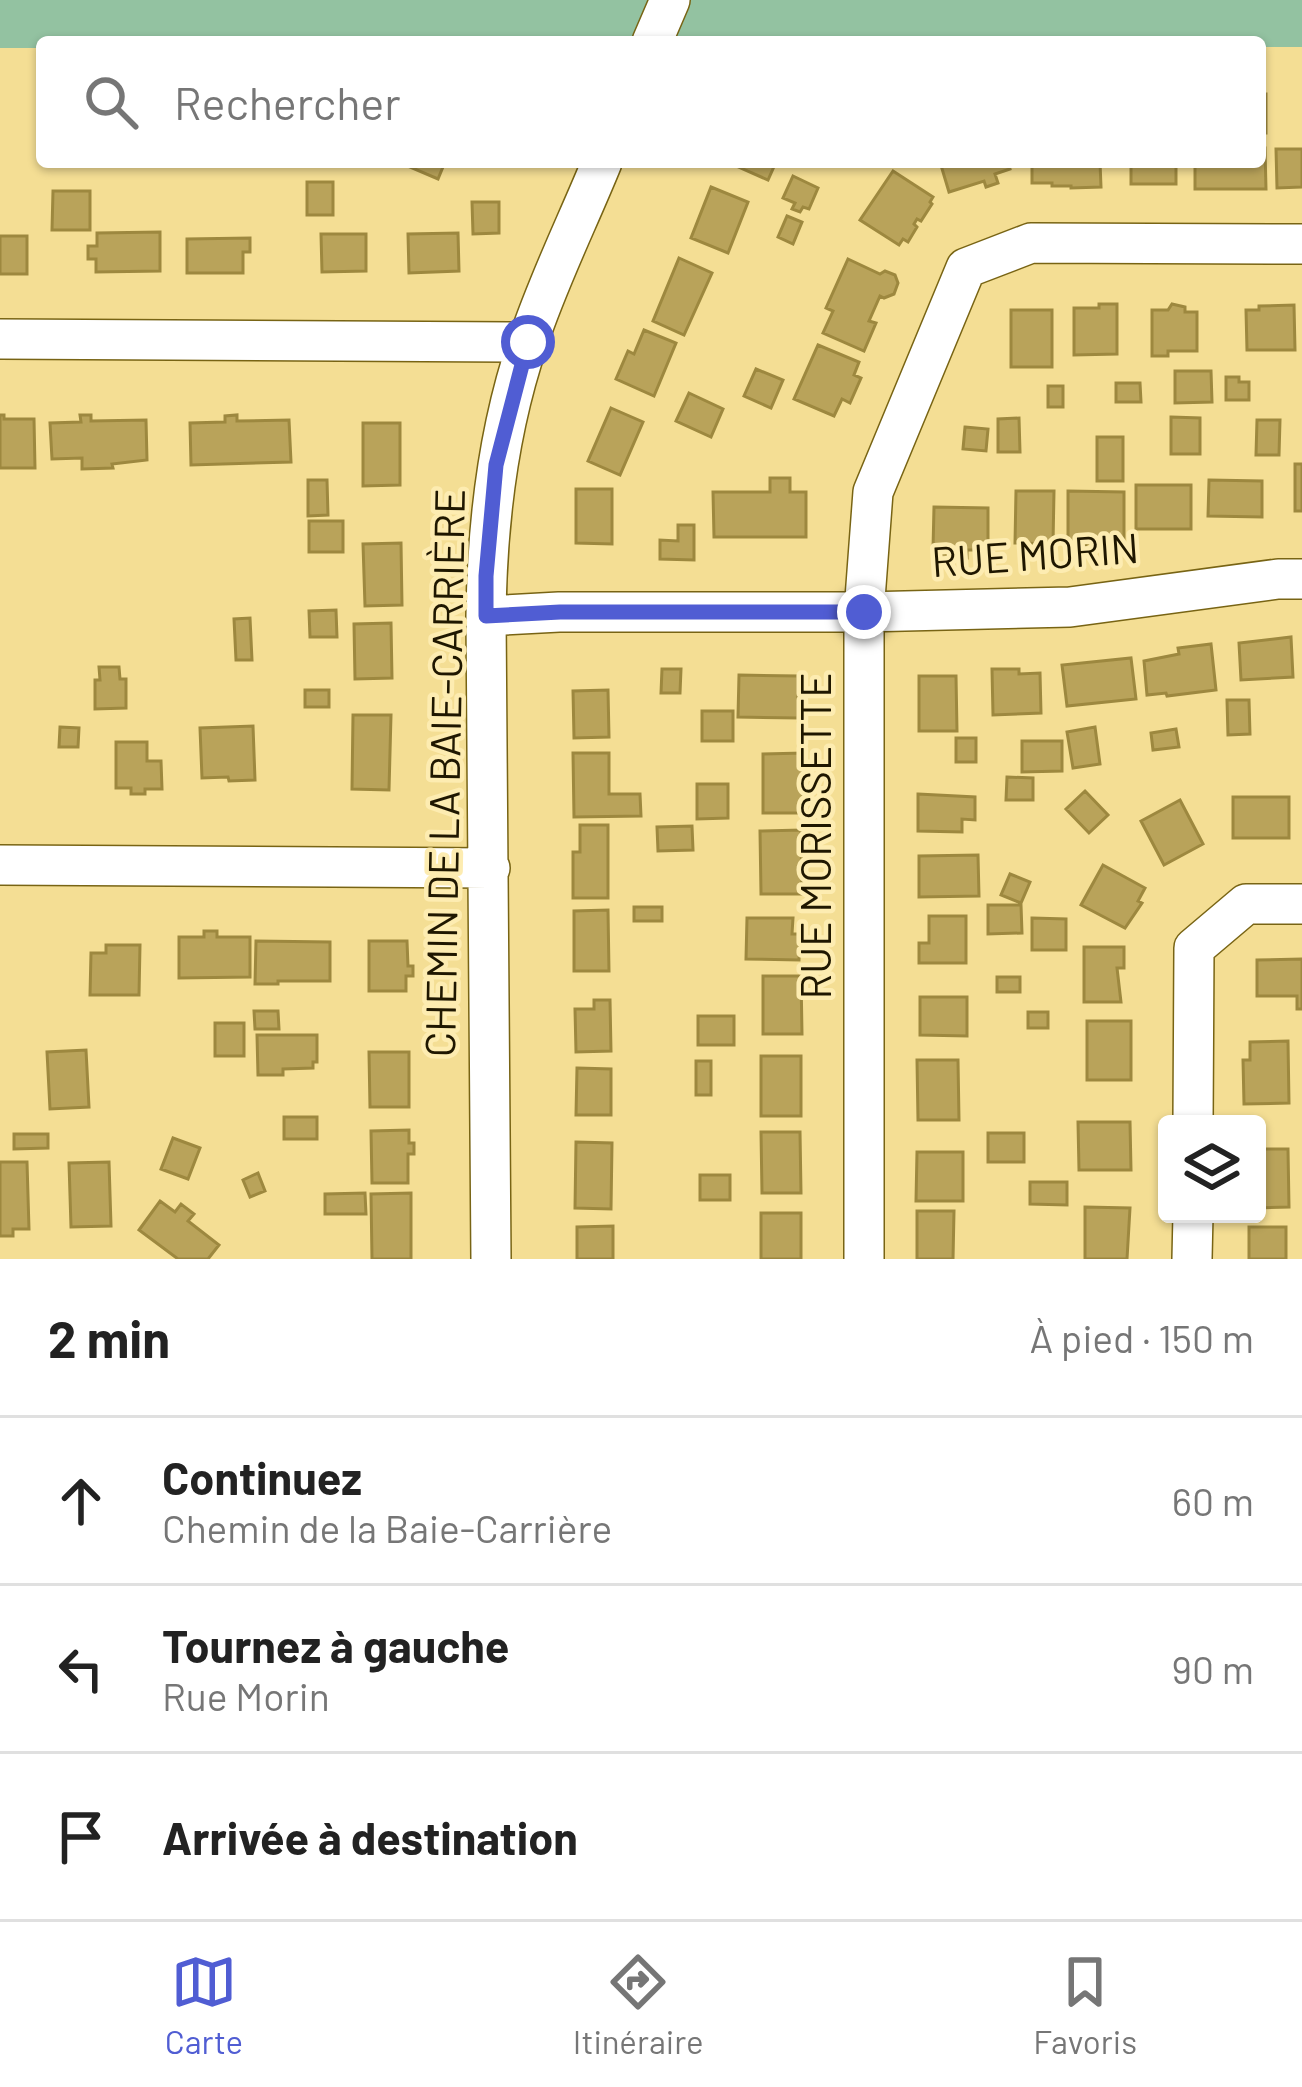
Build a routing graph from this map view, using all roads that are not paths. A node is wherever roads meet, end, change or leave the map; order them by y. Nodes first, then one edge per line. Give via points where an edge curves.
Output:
1 (670, 0) edge
2 (655, 36) edge
3 (600, 168) edge
4 (1302, 244) edge
5 (0, 339) edge
6 (528, 342) junction
7 (1302, 579) edge
8 (864, 612) junction
9 (486, 616) junction
10 (0, 866) edge
11 (490, 868) junction
12 (1302, 904) edge
13 (1193, 1115) edge
14 (1192, 1223) edge
15 (491, 1259) edge
16 (864, 1259) edge
17 (1192, 1259) edge

1 - 2 street
3 - 6 street, CHEMIN DE LA BAIE-CARRIÈRE
4 - 8 street, RUE MORISSETTE via 1031,243 966,268 873,492
5 - 6 street
6 - 9 street, CHEMIN DE LA BAIE-CARRIÈRE via 496,465
7 - 8 street, RUE MORIN via 1070,607
8 - 9 street, RUE MORIN
8 - 16 street, RUE MORISSETTE
9 - 11 street, CHEMIN DE LA BAIE-CARRIÈRE
10 - 11 street
11 - 15 street, CHEMIN DE LA BAIE-CARRIÈRE
12 - 13 street via 1246,904 1194,948
14 - 17 street

